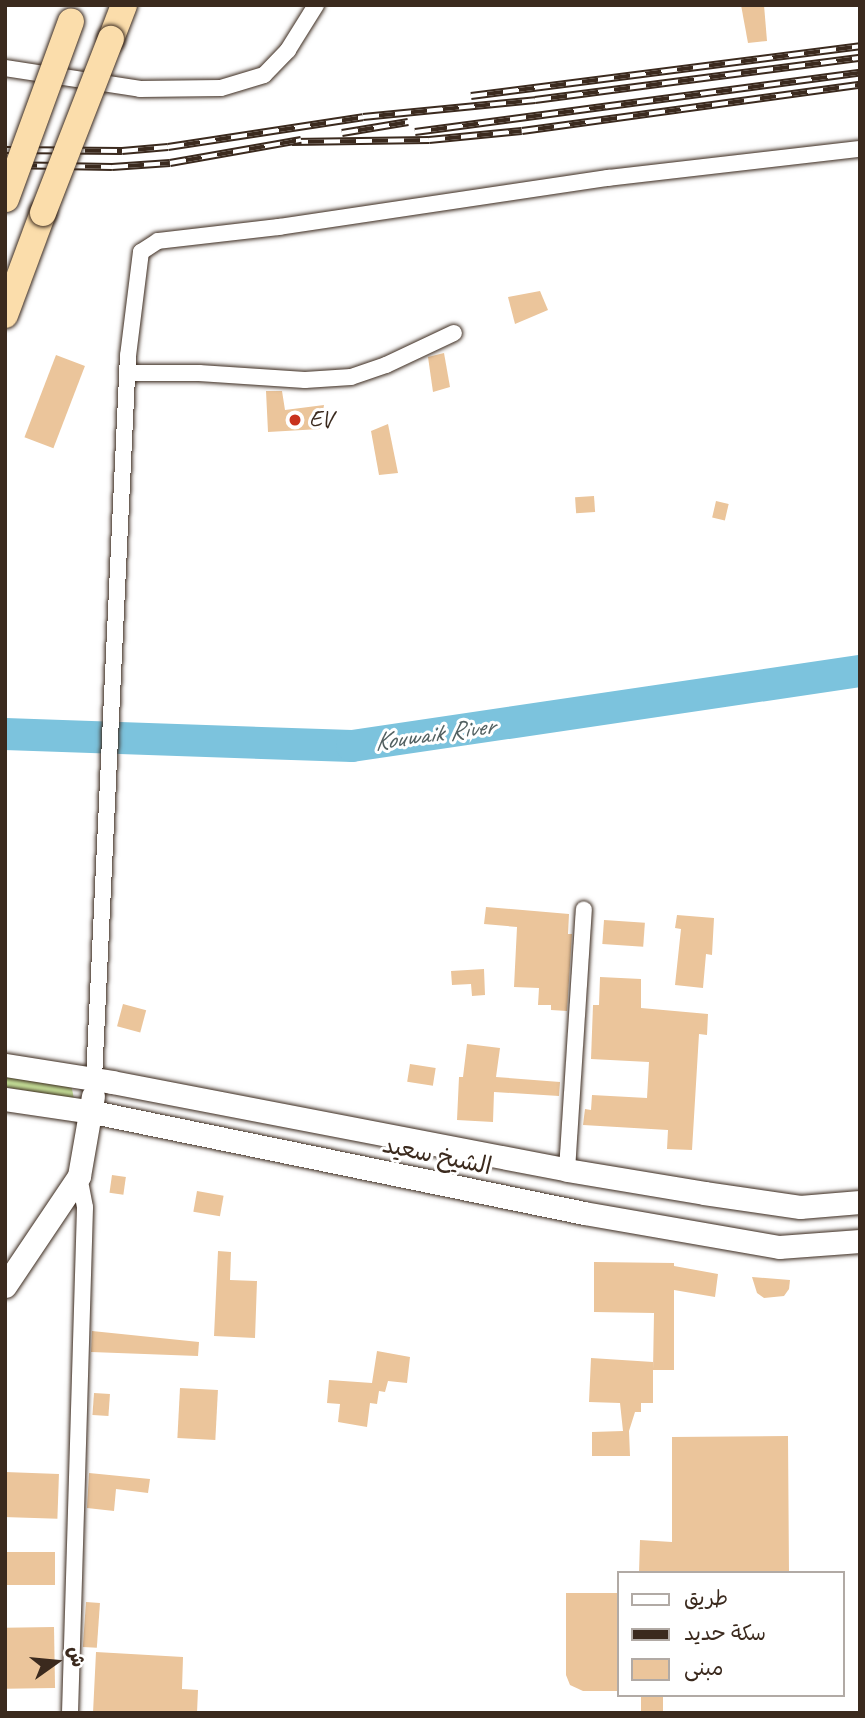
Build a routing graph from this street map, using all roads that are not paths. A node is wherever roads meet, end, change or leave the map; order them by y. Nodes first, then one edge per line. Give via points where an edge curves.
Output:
1 (124, 5) edge
2 (316, 5) edge
3 (74, 13) edge
4 (5, 68) edge
5 (860, 149) edge
6 (5, 199) edge
7 (5, 314) edge
8 (454, 333) dead end
9 (127, 373) junction
10 (584, 910) dead end
11 (5, 1065) edge
12 (94, 1079) junction
13 (5, 1099) edge
14 (93, 1112) junction
15 (567, 1170) junction
16 (79, 1176) junction
17 (860, 1202) edge
18 (860, 1241) edge
19 (5, 1286) edge
20 (70, 1713) edge

1 - 7 highway, bridge
2 - 4 street via 288,50 264,75 221,89 140,89
3 - 6 highway, bridge
5 - 9 street via 608,178 158,241 141,252
8 - 9 street via 351,377 305,380
9 - 12 street
10 - 15 street
11 - 12 main road, الشيخ سعيد
12 - 14 main road
12 - 15 main road, الشيخ سعيد
13 - 14 main road, الشيخ سعيد
14 - 16 main road
14 - 18 main road, الشيخ سعيد via 584,1213 779,1247
15 - 17 main road, الشيخ سعيد via 800,1207
16 - 19 main road
16 - 20 street via 85,1207

